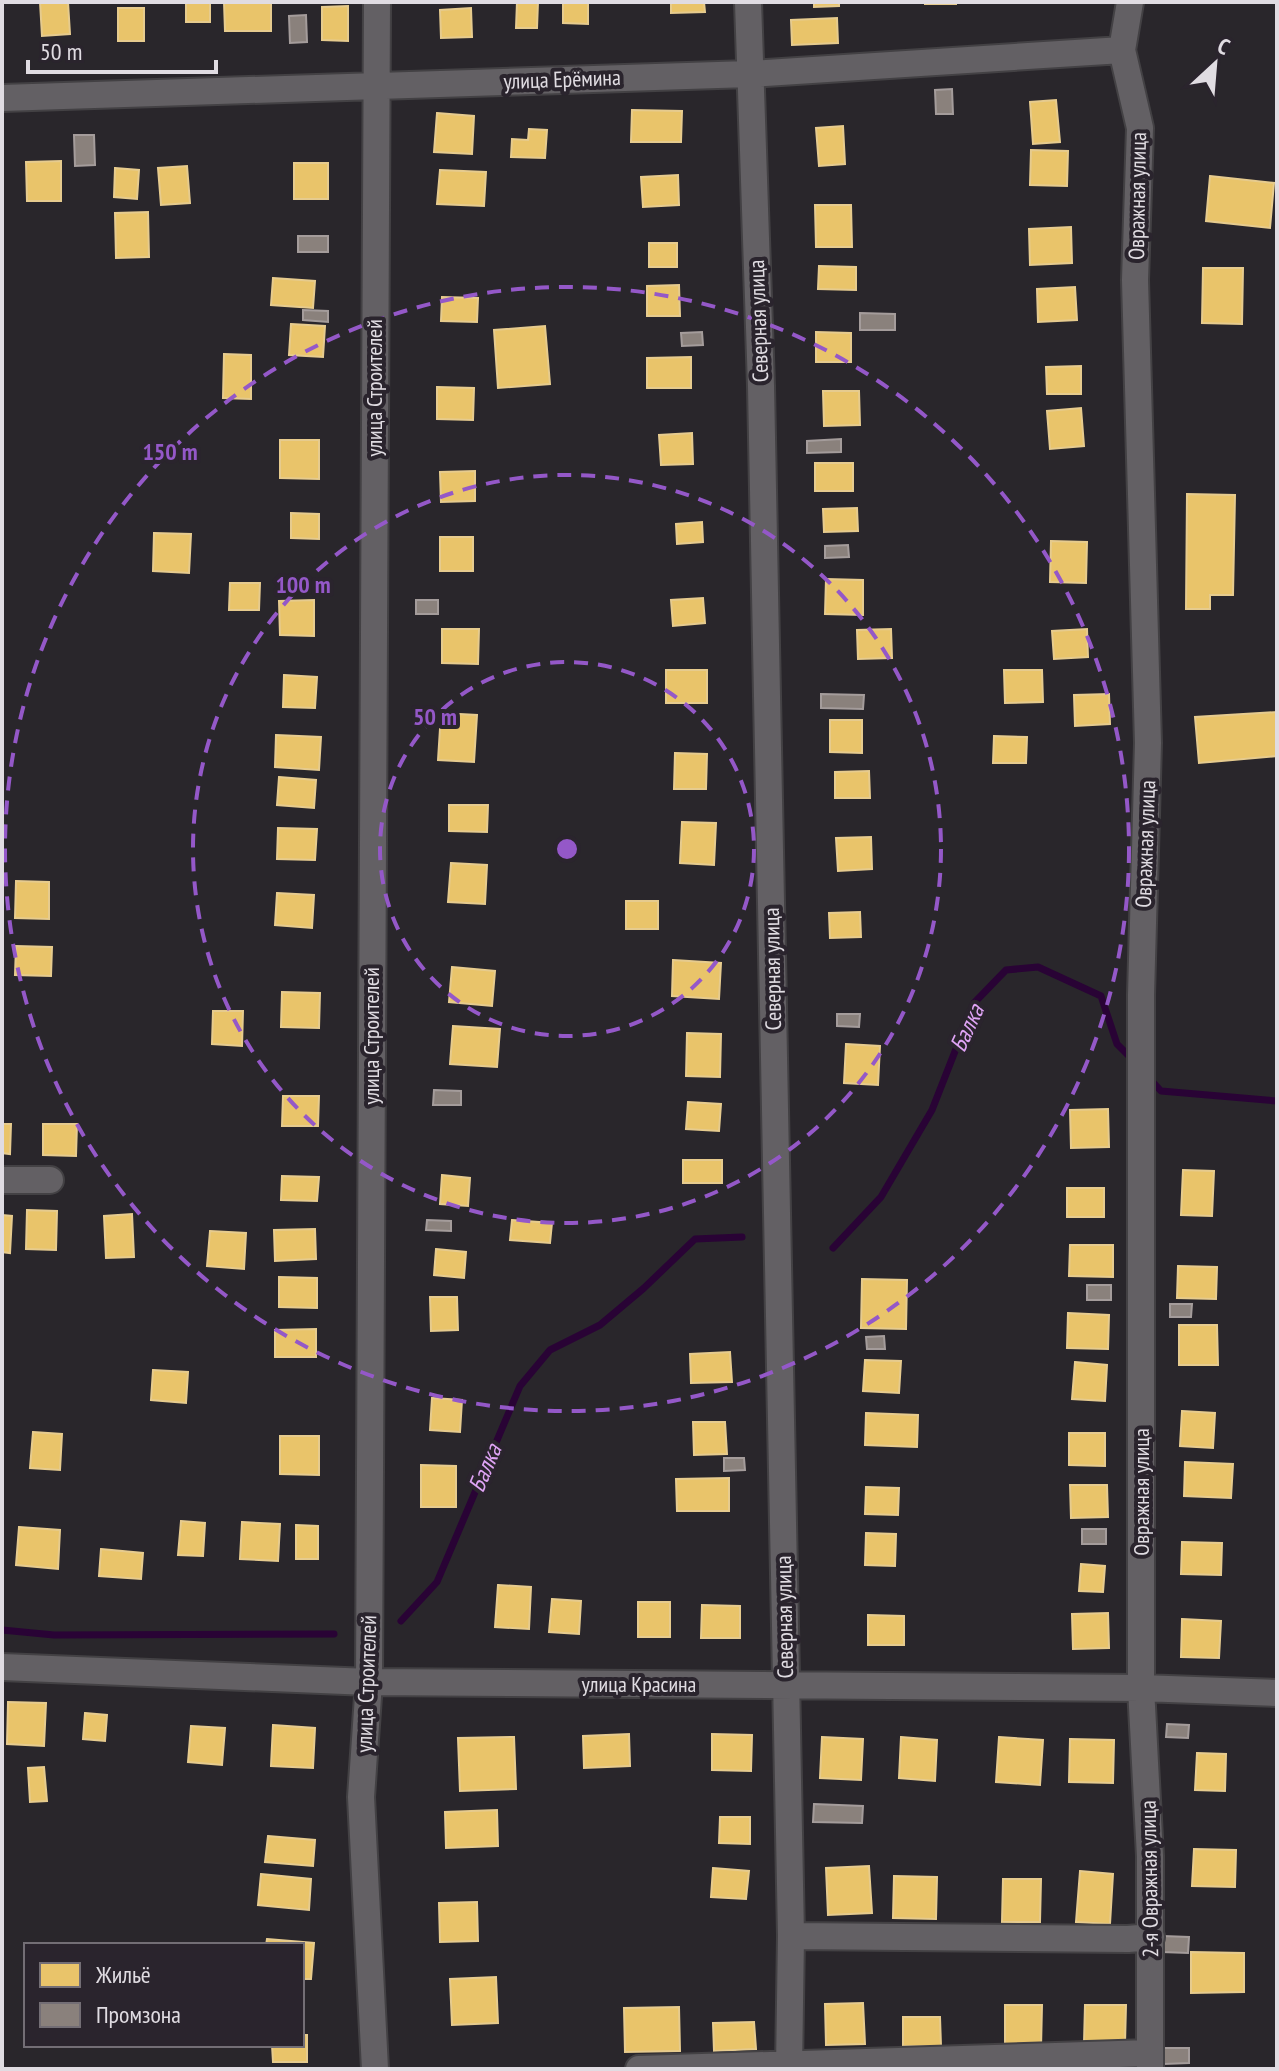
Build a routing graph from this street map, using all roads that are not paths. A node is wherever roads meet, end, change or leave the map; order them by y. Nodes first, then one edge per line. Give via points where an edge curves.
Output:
1 (377, 2) edge
2 (748, 2) edge
3 (1130, 2) edge
4 (1122, 50) junction
5 (749, 74) junction
6 (375, 85) junction
7 (2, 98) edge
8 (2, 1180) edge
9 (50, 1180) dead end
10 (2, 1667) edge
11 (369, 1682) junction
12 (785, 1686) junction
13 (1141, 1688) junction
14 (1277, 1693) edge
15 (791, 1936) junction
16 (1151, 1937) junction
17 (1150, 2061) edge
18 (789, 2067) edge
19 (375, 2069) edge
20 (639, 2069) edge

1 - 6 street, улица Строителей
2 - 5 street, Северная улица
3 - 4 street, Овражная улица
4 - 5 street, улица Ерёмина
4 - 13 street, Овражная улица via 1140,128 1135,280 1148,743 1141,995
5 - 6 street, улица Ерёмина
5 - 12 street, Северная улица via 761,386
6 - 7 street, улица Ерёмина
6 - 11 street, улица Строителей
8 - 9 street
10 - 11 street, улица Красина
11 - 12 street, улица Красина
11 - 19 street, улица Строителей via 361,1797
12 - 13 street, улица Красина
12 - 15 street, Северная улица
13 - 14 street, улица Красина
13 - 16 street, 2-я Овражная улица
15 - 16 street
15 - 18 street, Северная улица
16 - 17 street, 2-я Овражная улица
17 - 18 street
18 - 20 street

